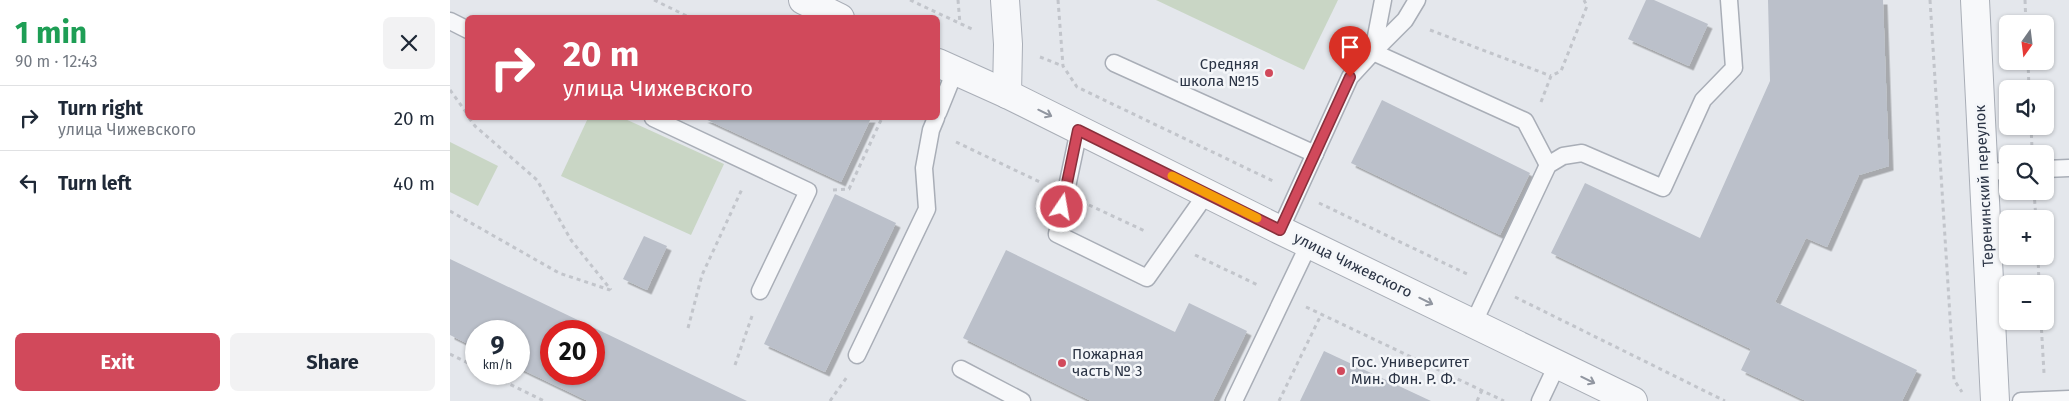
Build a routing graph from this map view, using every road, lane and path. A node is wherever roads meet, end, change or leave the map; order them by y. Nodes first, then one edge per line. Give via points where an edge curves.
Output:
1 (654, 0) edge
2 (803, 0) edge
3 (958, 0) edge
4 (1005, 0) edge
5 (1058, 0) edge
6 (1384, 0) edge
7 (1417, 0) edge
8 (1584, 0) edge
9 (1729, 0) edge
10 (1930, 0) edge
11 (1975, 0) edge
12 (2024, 0) edge
13 (837, 11) edge
14 (686, 15) edge
15 (2025, 15) edge
16 (1405, 20) junction
17 (450, 22) edge
18 (960, 24) dead end
19 (465, 29) edge
20 (1373, 52) junction
21 (1114, 64) dead end
22 (946, 67) edge
23 (1551, 76) junction
24 (450, 90) edge
25 (1007, 94) junction
26 (940, 102) edge
27 (465, 112) edge
28 (471, 120) edge
29 (657, 120) edge
30 (881, 120) edge
31 (1525, 121) junction
32 (933, 124) edge
33 (1078, 130) junction
34 (1315, 154) junction
35 (753, 164) junction
36 (1548, 165) junction
37 (2069, 168) edge
38 (2054, 169) edge
39 (1996, 172) edge
40 (808, 191) junction
41 (1297, 192) junction
42 (1206, 193) junction
43 (1065, 194) junction
44 (450, 210) edge
45 (1280, 230) junction
46 (1171, 244) junction
47 (1309, 244) junction
48 (1491, 285) junction
49 (760, 291) joint
50 (1284, 297) junction
51 (1321, 315) junction
52 (1473, 324) junction
53 (688, 328) dead end
54 (2041, 330) edge
55 (450, 354) edge
56 (857, 355) dead end
57 (465, 362) edge
58 (735, 365) dead end
59 (1557, 365) junction
60 (961, 369) dead end
61 (511, 385) edge
62 (1482, 390) junction
63 (1964, 394) dead end
64 (2069, 399) edge
65 (2045, 400) edge
66 (544, 401) edge
67 (1022, 401) edge
68 (1234, 401) edge
69 (1279, 401) edge
70 (1477, 401) edge
71 (1504, 401) edge
72 (1540, 401) edge
73 (1633, 401) edge
74 (1725, 401) edge
75 (1995, 401) edge
76 (2021, 401) edge

1 - 14 path
2 - 13 street
3 - 18 path
4 - 25 street
5 - 41 path via 1063,66 1077,88
6 - 20 lane
7 - 16 lane
8 - 23 path via 1587,6 1560,71
9 - 36 lane via 1734,68 1703,100 1663,188 1582,153 1563,156
10 - 63 path via 1954,380
11 - 39 street, Теренинский переулок
12 - 15 path
16 - 20 lane
16 - 23 path
17 - 19 lane
20 - 31 lane
20 - 34 lane via 1350,77
21 - 34 lane
22 - 25 street, улица Чижевского
22 - 26 lane
23 - 31 path via 1538,108
24 - 27 path
25 -> 33 street, улица Чижевского
28 - 44 path via 537,180 571,240 611,290 559,274
29 - 35 lane
30 - 40 path via 849,189
31 - 36 lane
32 - 43 path
32 - 56 lane via 924,168 927,209
33 - 42 street, улица Чижевского
33 - 43 lane
34 - 41 lane
35 - 40 lane
35 - 53 path via 702,275
36 - 48 lane
37 - 38 lane
39 - 75 street, Теренинский переулок
40 - 49 lane
41 - 45 lane
41 - 48 path
42 - 45 street, улица Чижевского
42 - 46 lane
43 - 46 path
43 - 46 lane via 1057,234 1147,278
45 - 47 street, улица Чижевского
46 - 50 path
47 - 50 lane
47 -> 52 street, улица Чижевского
48 - 52 lane
48 - 74 path
49 - 58 path
50 - 51 path
50 - 68 lane
51 - 62 path
51 - 69 path
52 - 59 street, улица Чижевского
54 - 65 path
55 - 57 path
59 - 72 lane
59 -> 73 street, улица Чижевского
60 - 67 lane
61 - 66 path
62 - 70 path
62 - 71 path
64 - 65 lane
65 - 76 lane

